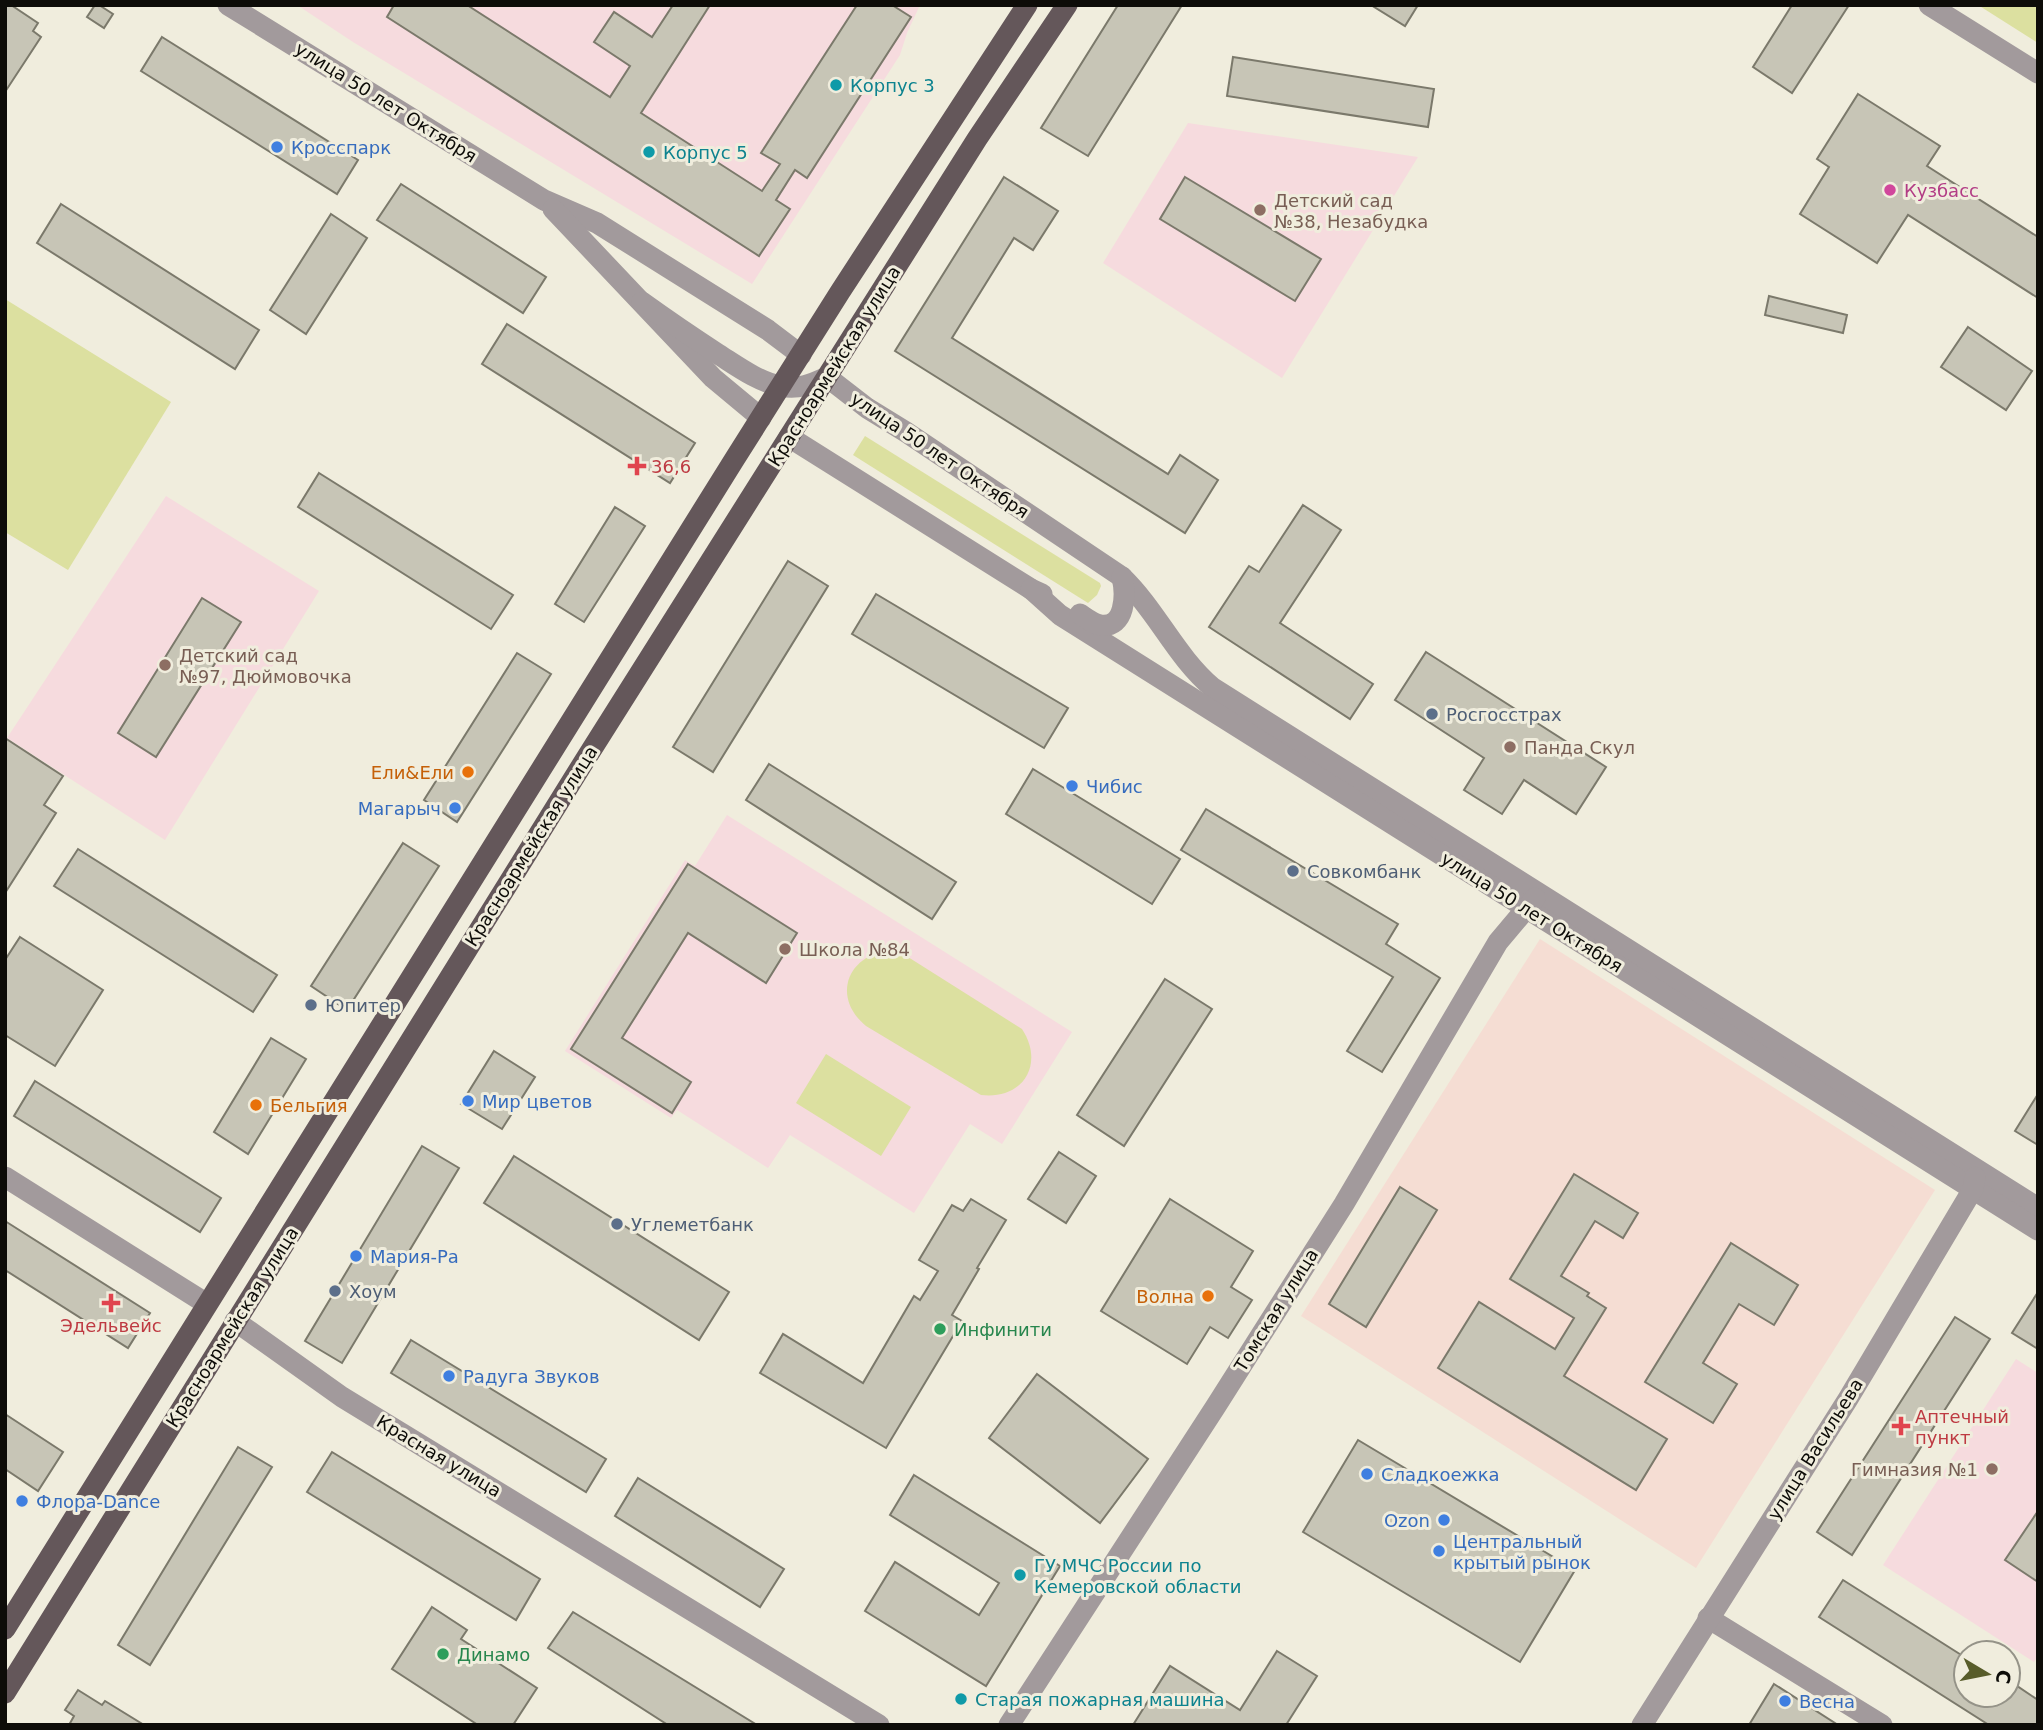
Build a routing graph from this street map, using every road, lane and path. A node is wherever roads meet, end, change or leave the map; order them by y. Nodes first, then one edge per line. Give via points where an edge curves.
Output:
1 (228, 5) edge
2 (1027, 5) edge
3 (1067, 5) edge
4 (1929, 5) edge
5 (2038, 73) edge
6 (544, 200) junction
7 (642, 302) junction
8 (801, 355) junction
9 (827, 377) junction
10 (781, 386) junction
11 (761, 418) junction
12 (789, 437) junction
13 (1122, 578) junction
14 (1031, 589) junction
15 (1532, 901) junction
16 (5, 1177) edge
17 (1974, 1179) junction
18 (2038, 1208) edge
19 (2038, 1230) edge
20 (207, 1304) junction
21 (235, 1321) junction
22 (1708, 1618) junction
23 (5, 1629) edge
24 (5, 1693) edge
25 (879, 1725) edge
26 (1009, 1725) edge
27 (1642, 1725) edge
28 (1882, 1725) edge

1 - 6 street, улица 50 лет Октября
2 - 8 main road, Красноармейская улица
3 - 9 main road, Красноармейская улица
4 - 5 street
6 - 7 street, улица 50 лет Октября
6 - 8 street, улица 50 лет Октября via 597,223
7 - 10 street via 743,371
7 - 11 street, улица 50 лет Октября via 713,378
8 - 9 main road, улица 50 лет Октября
8 - 10 main road, Красноармейская улица
9 - 10 street via 811,385
9 - 12 main road, Красноармейская улица
9 - 13 street, улица 50 лет Октября via 866,408
10 - 11 main road, Красноармейская улица
11 - 12 main road, улица 50 лет Октября
11 - 20 main road, Красноармейская улица
12 - 14 street, улица 50 лет Октября
12 - 21 main road, Красноармейская улица
13 - 14 street, улица 50 лет Октября via 1126,592 1119,616 1101,625
13 - 15 street, улица 50 лет Октября via 1140,594 1199,676 1213,688
14 - 15 street, улица 50 лет Октября via 1060,615
15 - 17 street, улица 50 лет Октября
15 - 26 street, Томская улица via 1498,942 1344,1204
16 - 20 street, Красная улица
17 - 18 street, улица 50 лет Октября
17 - 19 street, улица 50 лет Октября
17 - 22 street, улица Васильева via 1848,1399
20 - 21 main road, Красная улица
20 - 23 main road, Красноармейская улица
21 - 24 main road, Красноармейская улица
21 - 25 street, Красная улица via 342,1397
22 - 27 street, улица Васильева
22 - 28 street

